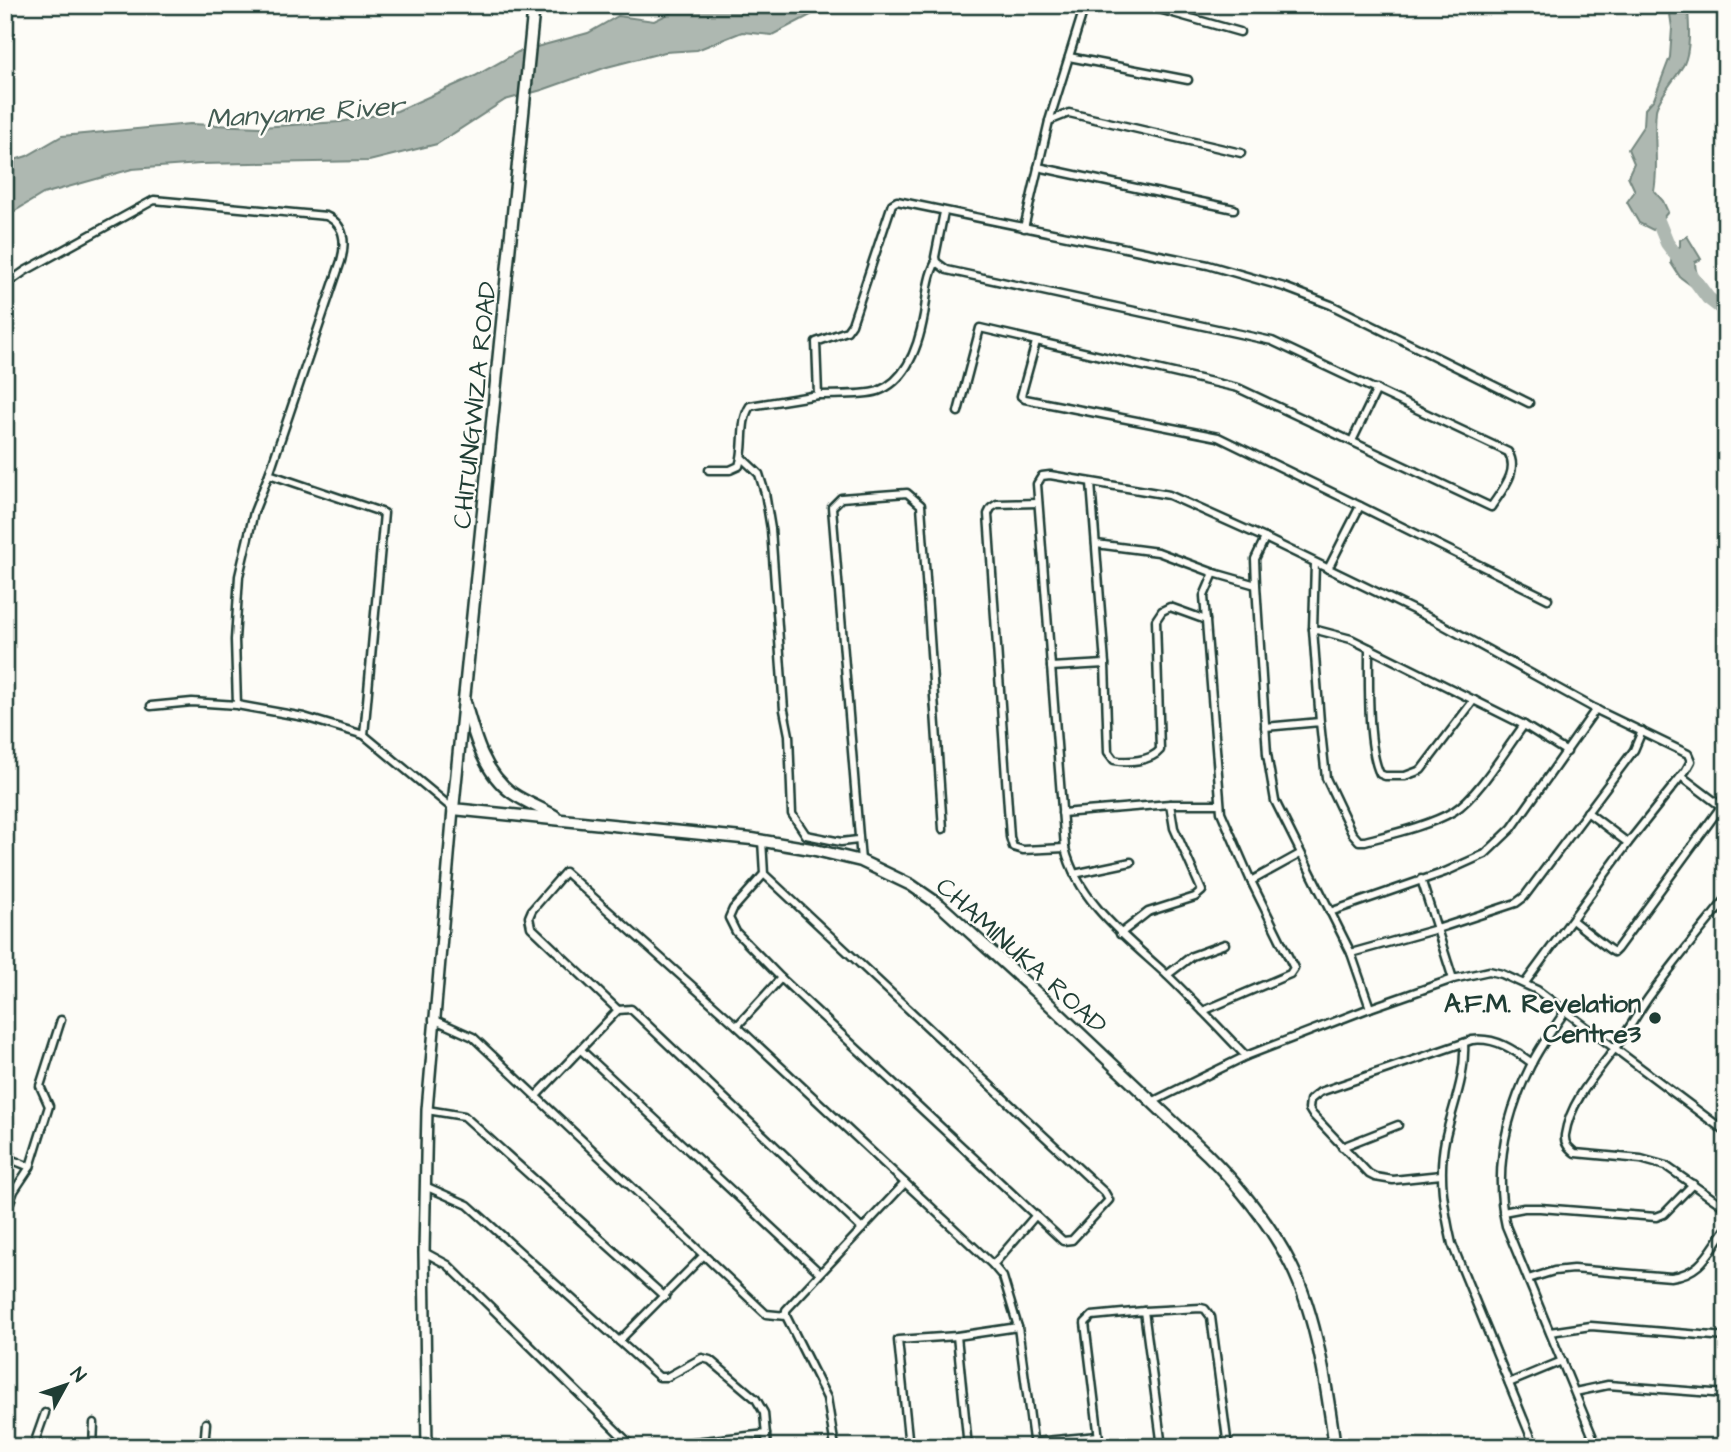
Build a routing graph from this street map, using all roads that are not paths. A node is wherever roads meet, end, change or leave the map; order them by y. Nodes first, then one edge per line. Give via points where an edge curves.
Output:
1 (534, 5) edge
2 (1084, 5) edge
3 (1145, 5) edge
4 (1240, 32) dead end
5 (1069, 57) junction
6 (1188, 80) dead end
7 (1049, 121) junction
8 (1241, 153) dead end
9 (1038, 167) junction
10 (1234, 209) dead end
11 (944, 212) junction
12 (1024, 228) junction
13 (936, 262) junction
14 (5, 285) edge
15 (1036, 342) junction
16 (1377, 389) junction
17 (818, 395) junction
18 (1529, 403) dead end
19 (958, 412) dead end
20 (1352, 440) junction
21 (742, 458) junction
22 (709, 470) dead end
23 (270, 474) junction
24 (1091, 483) junction
25 (1038, 503) junction
26 (1360, 506) junction
27 (1265, 538) junction
28 (1096, 544) junction
29 (1315, 563) junction
30 (1328, 569) junction
31 (1214, 573) junction
32 (1256, 585) junction
33 (1548, 598) dead end
34 (1206, 620) junction
35 (1313, 629) junction
36 (1369, 648) junction
37 (1105, 664) junction
38 (1051, 667) junction
39 (463, 694) junction
40 (1474, 700) junction
41 (237, 705) junction
42 (151, 706) dead end
43 (1596, 709) junction
44 (1320, 722) junction
45 (1524, 725) junction
46 (1265, 727) junction
47 (1642, 731) junction
48 (364, 735) junction
49 (1567, 752) junction
50 (1681, 776) junction
51 (1170, 804) junction
52 (1219, 804) junction
53 (453, 809) junction
54 (1587, 812) junction
55 (1062, 813) junction
56 (562, 819) junction
57 (943, 829) dead end
58 (858, 840) junction
59 (762, 841) junction
60 (1628, 843) junction
61 (1065, 848) junction
62 (1300, 853) junction
63 (861, 861) junction
64 (1131, 862) dead end
65 (764, 874) junction
66 (1074, 874) junction
67 (1421, 879) junction
68 (1251, 881) junction
69 (1726, 899) edge
70 (1330, 912) junction
71 (1572, 920) junction
72 (1437, 929) junction
73 (1121, 934) junction
74 (1225, 944) dead end
75 (1351, 953) junction
76 (1167, 975) junction
77 (781, 978) junction
78 (1452, 979) junction
79 (1525, 983) junction
80 (1370, 1008) junction
81 (618, 1010) junction
82 (1566, 1010) junction
83 (1203, 1011) junction
84 (433, 1019) junction
85 (61, 1020) dead end
86 (737, 1026) junction
87 (1464, 1043) junction
88 (1616, 1048) junction
89 (581, 1051) junction
90 (1246, 1056) junction
91 (1532, 1063) junction
92 (536, 1096) junction
93 (1152, 1102) junction
94 (427, 1110) junction
95 (1398, 1125) dead end
96 (1726, 1132) edge
97 (1342, 1147) junction
98 (5, 1157) edge
99 (30, 1167) junction
100 (1441, 1175) junction
101 (905, 1183) junction
102 (1693, 1184) junction
103 (425, 1186) junction
104 (1726, 1208) edge
105 (1503, 1212) junction
106 (1036, 1215) junction
107 (5, 1216) edge
108 (862, 1229) junction
109 (1726, 1229) edge
110 (424, 1252) junction
111 (704, 1255) junction
112 (993, 1265) junction
113 (819, 1272) junction
114 (1528, 1279) junction
115 (665, 1297) junction
116 (1144, 1311) junction
117 (786, 1316) junction
118 (1018, 1326) junction
119 (1550, 1332) junction
120 (957, 1336) junction
121 (1726, 1337) edge
122 (619, 1341) junction
123 (1562, 1361) junction
124 (1509, 1383) junction
125 (1575, 1392) junction
126 (1726, 1394) edge
127 (45, 1413) dead end
128 (94, 1423) dead end
129 (206, 1423) dead end
130 (766, 1434) junction
131 (1098, 1436) junction
132 (1034, 1444) edge
133 (33, 1447) edge
134 (93, 1447) edge
135 (204, 1447) edge
136 (426, 1447) edge
137 (633, 1447) edge
138 (649, 1447) edge
139 (767, 1447) edge
140 (835, 1447) edge
141 (909, 1447) edge
142 (968, 1447) edge
143 (1100, 1447) edge
144 (1162, 1447) edge
145 (1228, 1447) edge
146 (1335, 1447) edge
147 (1535, 1447) edge
148 (1597, 1447) edge
149 (1675, 1447) edge

1 - 39 main road, CHITUNGWIZA ROAD
2 - 5 street
3 - 4 street
5 - 6 street
5 - 7 street
7 - 8 street via 1069,113
7 - 9 street
9 - 10 street
9 - 12 street
11 - 12 street
11 - 13 street
11 - 17 street via 904,201 892,204 852,324 847,331 816,342
12 - 18 street via 1208,265 1284,287 1331,305
13 - 16 street via 947,270 1272,341
13 - 17 street via 909,364 895,381 877,391
14 - 23 street via 154,200 332,219 342,229 344,251
15 - 19 street via 980,328
15 - 20 street via 1238,388
15 - 26 street via 1021,396 1024,399 1217,437
16 - 20 street
16 - 20 street via 1508,452 1511,475 1491,507
17 - 21 street via 750,406 745,414
21 - 22 street via 739,466 730,470
21 - 58 street via 760,474 767,505 792,814 806,835 841,842
23 - 41 street via 254,512 239,576
23 - 48 street via 384,513
24 - 25 street via 1042,476 1037,484
24 - 27 street via 1169,495
24 - 28 street
25 - 38 street
25 - 61 street via 997,504 988,514 1010,837 1013,847 1023,850
26 - 30 street
26 - 33 street
27 - 29 street
27 - 32 street via 1255,559
28 - 31 street via 1158,551
28 - 37 street
29 - 30 street
29 - 35 street
30 - 43 street via 1432,619
31 - 32 street
31 - 34 street via 1204,596
32 - 46 street
34 - 37 street via 1170,607 1156,620 1161,742 1160,750 1150,758 1116,761 1110,756
34 - 52 street
35 - 36 street
35 - 44 street
36 - 40 street
36 - 40 street via 1369,700 1380,774 1405,776 1420,770
37 - 38 street
38 - 55 street
39 - 53 main road, CHITUNGWIZA ROAD
39 - 56 main road via 478,747 498,779 510,792
40 - 45 street
41 - 42 street via 192,702
41 - 48 street via 304,717
43 - 47 street
43 - 49 street
44 - 45 street via 1326,778 1359,841 1454,811
44 - 46 street
45 - 49 street
46 - 62 street via 1275,801
47 - 50 street via 1688,754 1690,765
47 - 54 street via 1634,750
48 - 53 street
49 - 67 street via 1492,848 1471,861
50 - 60 street
50 - 71 street via 1720,808 1616,949 1609,949
51 - 52 street
51 - 55 street
51 - 73 street via 1174,828 1202,891 1148,912
52 - 68 street
53 - 56 main road, CHAMINUKA ROAD
53 - 84 main road
54 - 60 street
54 - 72 street via 1524,897
55 - 61 street
56 - 59 main road, CHAMINUKA ROAD
57 - 58 street via 921,505 907,493 841,498 832,507
58 - 63 street
59 - 63 main road, CHAMINUKA ROAD
59 - 65 street
60 - 71 street
61 - 66 street
62 - 68 street
62 - 70 street
63 - 93 main road, CHAMINUKA ROAD via 940,905
64 - 66 street
65 - 77 street via 729,918 736,932
65 - 106 street via 1091,1178 1109,1200 1072,1240 1063,1241
66 - 73 street
67 - 70 street
67 - 72 street
68 - 83 street via 1293,971
69 - 88 street via 1650,994
70 - 75 street
71 - 79 street
72 - 75 street
72 - 78 street
73 - 76 street
74 - 76 street via 1192,956
75 - 80 street
76 - 83 street
77 - 86 street
77 - 106 street
78 - 79 street via 1489,971
78 - 80 street
79 - 82 street
80 - 90 street
81 - 86 street via 531,927 532,910 565,872
81 - 89 street
81 - 108 street via 631,1009
82 - 88 street
82 - 91 street
83 - 90 street
84 - 92 street via 473,1037
84 - 94 main road
85 - 99 street via 40,1086 49,1107
86 - 101 street
87 - 91 street via 1490,1040
87 - 97 street via 1314,1094 1309,1109
87 - 100 street via 1464,1071
88 - 96 street
88 - 102 street via 1578,1102 1565,1136 1567,1145 1575,1153 1654,1162
89 - 92 street
89 - 113 street
90 - 93 street
91 - 105 street via 1513,1106 1503,1149
92 - 111 street
93 - 146 main road, CHAMINUKA ROAD via 1227,1175 1265,1222 1292,1266 1307,1308
94 - 103 main road
94 - 115 street via 464,1116
95 - 97 street
97 - 100 street via 1375,1177 1393,1180
98 - 99 street
99 - 107 street
100 - 124 street via 1452,1244
101 - 108 street
101 - 112 street
102 - 104 street
102 - 105 street via 1656,1217 1540,1208
103 - 110 main road
103 - 122 street via 468,1205
105 - 114 street
106 - 112 street
108 - 113 street
109 - 114 street via 1696,1269 1687,1274 1671,1277 1561,1269
110 - 136 main road
110 - 137 street via 448,1265
111 - 115 street
111 - 117 street via 766,1314
112 - 118 street via 1003,1278
113 - 117 street via 786,1310
114 - 119 street
115 - 122 street
116 - 131 street via 1092,1316 1085,1323
116 - 144 street
116 - 145 street via 1201,1308 1208,1312
117 - 140 street via 827,1398
118 - 120 street
118 - 132 street
119 - 121 street via 1591,1326
119 - 123 street
120 - 141 street via 898,1340
120 - 142 street
122 - 130 street via 662,1378 707,1358 755,1399 764,1413
123 - 124 street
123 - 125 street
124 - 147 street
125 - 126 street via 1608,1385
125 - 148 street
127 - 133 street
128 - 134 street
129 - 135 street
130 - 138 street
130 - 139 street
131 - 132 street
131 - 143 street
148 - 149 street

